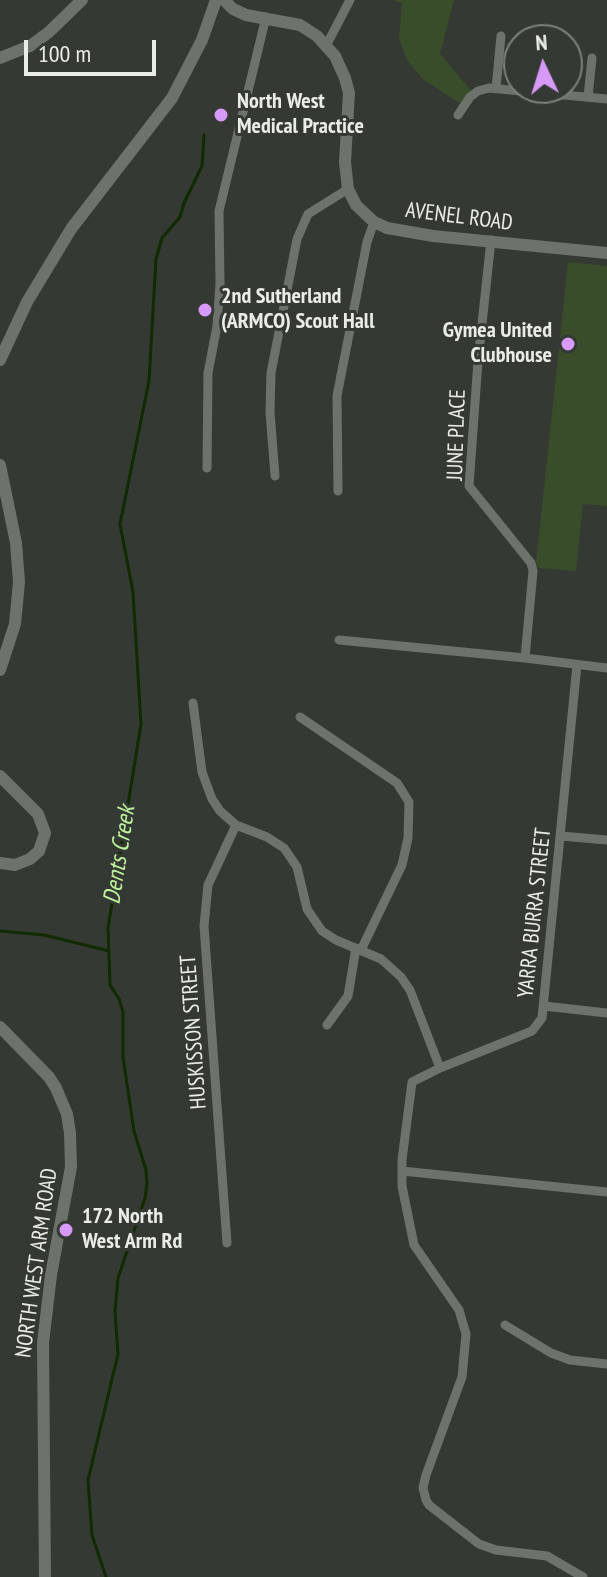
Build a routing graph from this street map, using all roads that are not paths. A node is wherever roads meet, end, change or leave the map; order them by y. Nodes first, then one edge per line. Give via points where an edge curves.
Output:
1 (82, 0) edge
2 (215, 0) edge
3 (224, 0) edge
4 (350, 0) edge
5 (266, 17) junction
6 (501, 36) dead end
7 (326, 46) junction
8 (0, 58) edge
9 (592, 58) dead end
10 (496, 88) junction
11 (588, 97) junction
12 (607, 99) edge
13 (458, 115) dead end
14 (348, 189) junction
15 (374, 222) junction
16 (491, 240) junction
17 (607, 253) edge
18 (0, 360) edge
19 (0, 465) edge
20 (207, 468) dead end
21 (275, 476) dead end
22 (338, 491) dead end
23 (339, 640) dead end
24 (525, 658) junction
25 (577, 665) junction
26 (607, 668) edge
27 (0, 670) edge
28 (193, 703) dead end
29 (300, 717) dead end
30 (0, 776) edge
31 (236, 825) junction
32 (561, 836) junction
33 (607, 840) edge
34 (0, 863) edge
35 (359, 949) junction
36 (544, 1006) junction
37 (607, 1013) edge
38 (0, 1019) edge
39 (327, 1025) dead end
40 (0, 1026) edge
41 (440, 1068) junction
42 (402, 1171) junction
43 (607, 1192) edge
44 (227, 1243) dead end
45 (505, 1325) dead end
46 (607, 1364) edge
47 (45, 1577) edge
48 (583, 1577) edge

1 - 8 street via 30,46
2 - 3 street
2 - 18 street via 202,40 172,98 71,229 22,310
3 - 5 street via 246,15
4 - 7 street
5 - 7 street via 300,25
5 - 20 street via 219,211 220,284 208,373
6 - 10 street
7 - 14 street via 349,93
9 - 11 street
10 - 11 street
10 - 13 street via 478,91
11 - 12 street
14 - 15 street, AVENEL ROAD
14 - 21 street via 308,214 297,239 271,373
15 - 16 street, AVENEL ROAD via 433,236
15 - 22 street via 337,396
16 - 17 street, AVENEL ROAD
16 - 24 street, JUNE PLACE via 468,477 473,492 531,563
19 - 27 street via 19,582 15,624
23 - 24 street
24 - 25 street
25 - 26 street
25 - 32 street, YARRA BURRA STREET
28 - 31 street via 207,787 220,811
29 - 35 street via 397,783 409,802 402,865
30 - 34 street via 38,814 45,833 30,859
31 - 35 street via 284,848 297,867 313,920 329,936
31 - 44 street, HUSKISSON STREET via 208,885 204,926
32 - 33 street
32 - 36 street, YARRA BURRA STREET
35 - 39 street via 348,996
35 - 41 street via 389,965 406,984
36 - 37 street
36 - 41 street, YARRA BURRA STREET via 532,1031
38 - 40 street
40 - 47 street, NORTH WEST ARM ROAD via 56,1088 70,1133 71,1167 43,1343
41 - 42 street, YARRA BURRA STREET via 412,1082
42 - 43 street
42 - 48 street via 414,1245 459,1310 466,1334 462,1377 426,1475 426,1500 479,1544 547,1556
45 - 46 street via 561,1357

